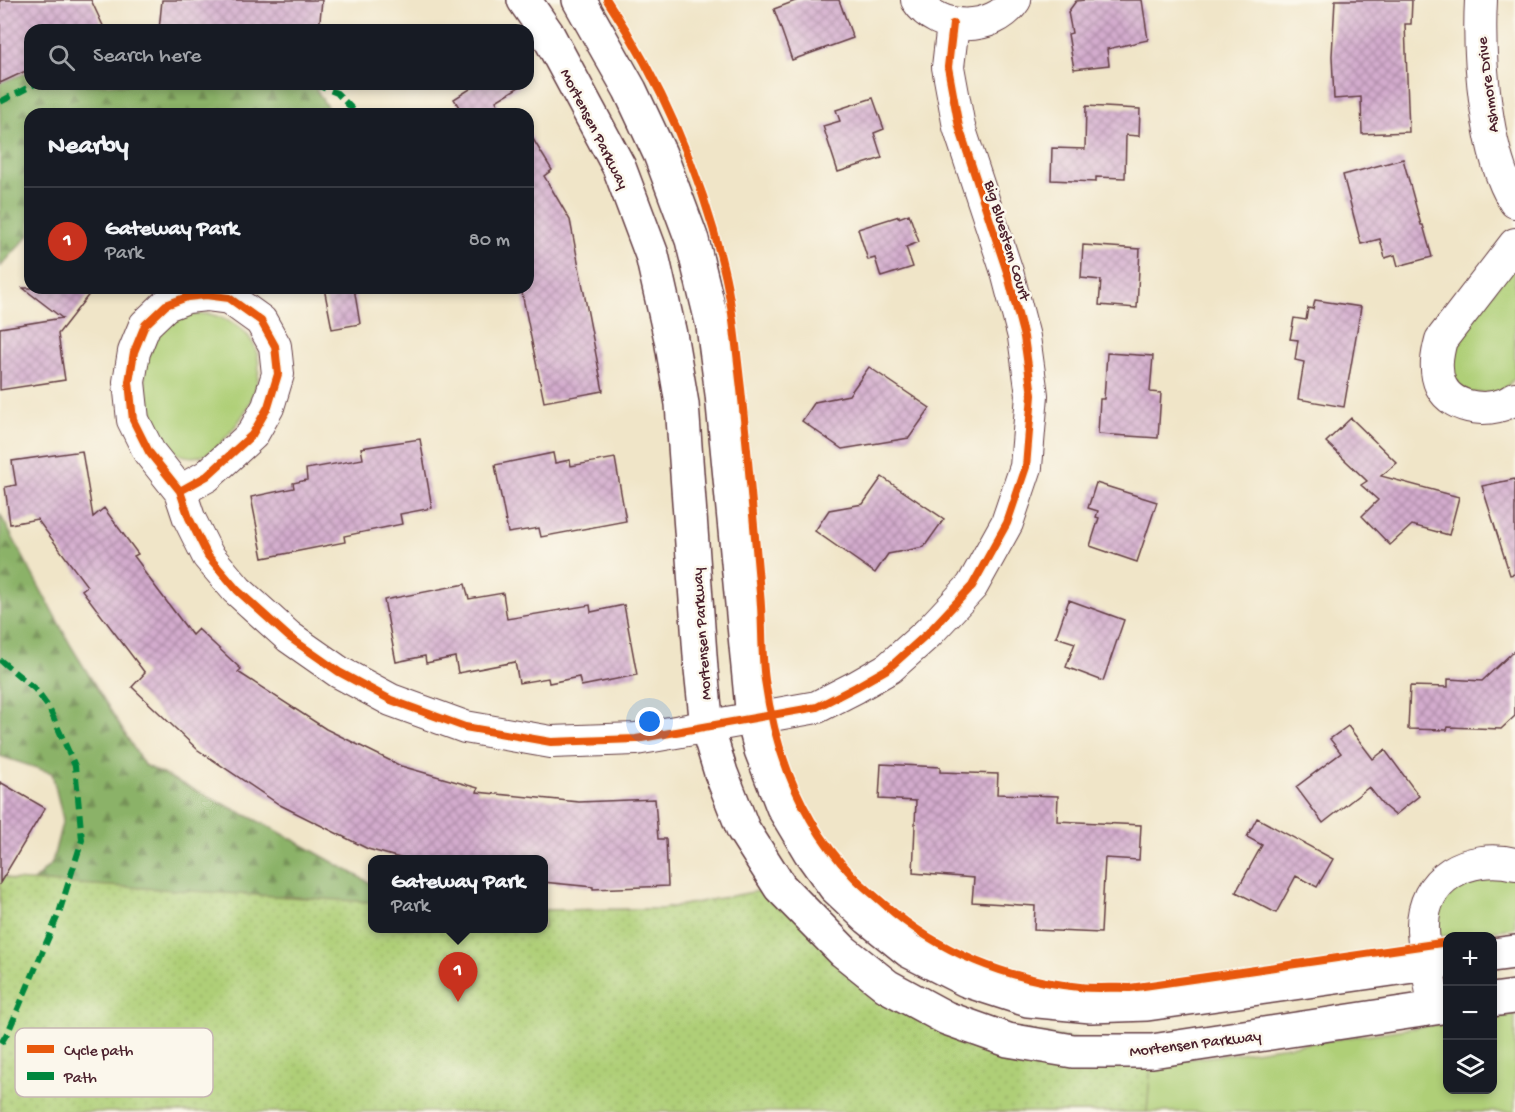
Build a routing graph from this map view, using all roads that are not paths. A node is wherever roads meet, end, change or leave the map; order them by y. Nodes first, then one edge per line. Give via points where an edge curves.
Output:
1 (524, 0) edge
2 (579, 0) edge
3 (917, 0) edge
4 (1015, 0) edge
5 (1481, 0) edge
6 (953, 24) junction
7 (1515, 202) edge
8 (1515, 244) edge
9 (1515, 398) edge
10 (180, 491) junction
11 (753, 719) junction
12 (707, 727) junction
13 (1515, 864) edge
14 (1515, 952) edge
15 (1497, 954) edge
16 (1438, 962) edge
17 (1515, 997) edge
18 (1497, 999) edge
19 (1441, 1007) edge

1 - 12 street, Mortensen Parkway via 547,33 619,167 652,255 682,404
2 - 11 street via 630,90 660,154 692,240 713,326
3 - 6 street via 935,17
4 - 6 street via 994,19 974,25
5 - 7 street, Ashmore Drive via 1479,33 1491,138 1507,190
6 - 11 street, Big Bluestem Court via 948,67 959,127 1024,337 1032,395 1026,467 1007,523 972,586 928,633 889,668 817,707
8 - 9 street via 1441,340 1436,356 1441,386 1452,399 1484,408 1500,407
10 - 10 street via 149,452 133,420 129,382 134,352 145,325 166,305 187,297 229,298 261,321 275,346 278,374 268,407 252,435 207,476
10 - 12 street, Big Bluestem Court via 208,556 237,590 289,637 339,672 391,700 465,727 551,742 636,738
11 - 12 street, Big Bluestem Court
11 - 16 street via 783,807 835,887 909,951 966,980 1028,1000 1090,1006 1147,1004
12 - 19 street, Mortensen Parkway via 743,828 780,887 843,951 887,986 946,1018 1008,1040 1073,1051 1152,1051
13 - 16 street via 1481,861 1463,866 1447,874 1436,887 1423,930
14 - 15 street
16 - 19 street
17 - 18 street

